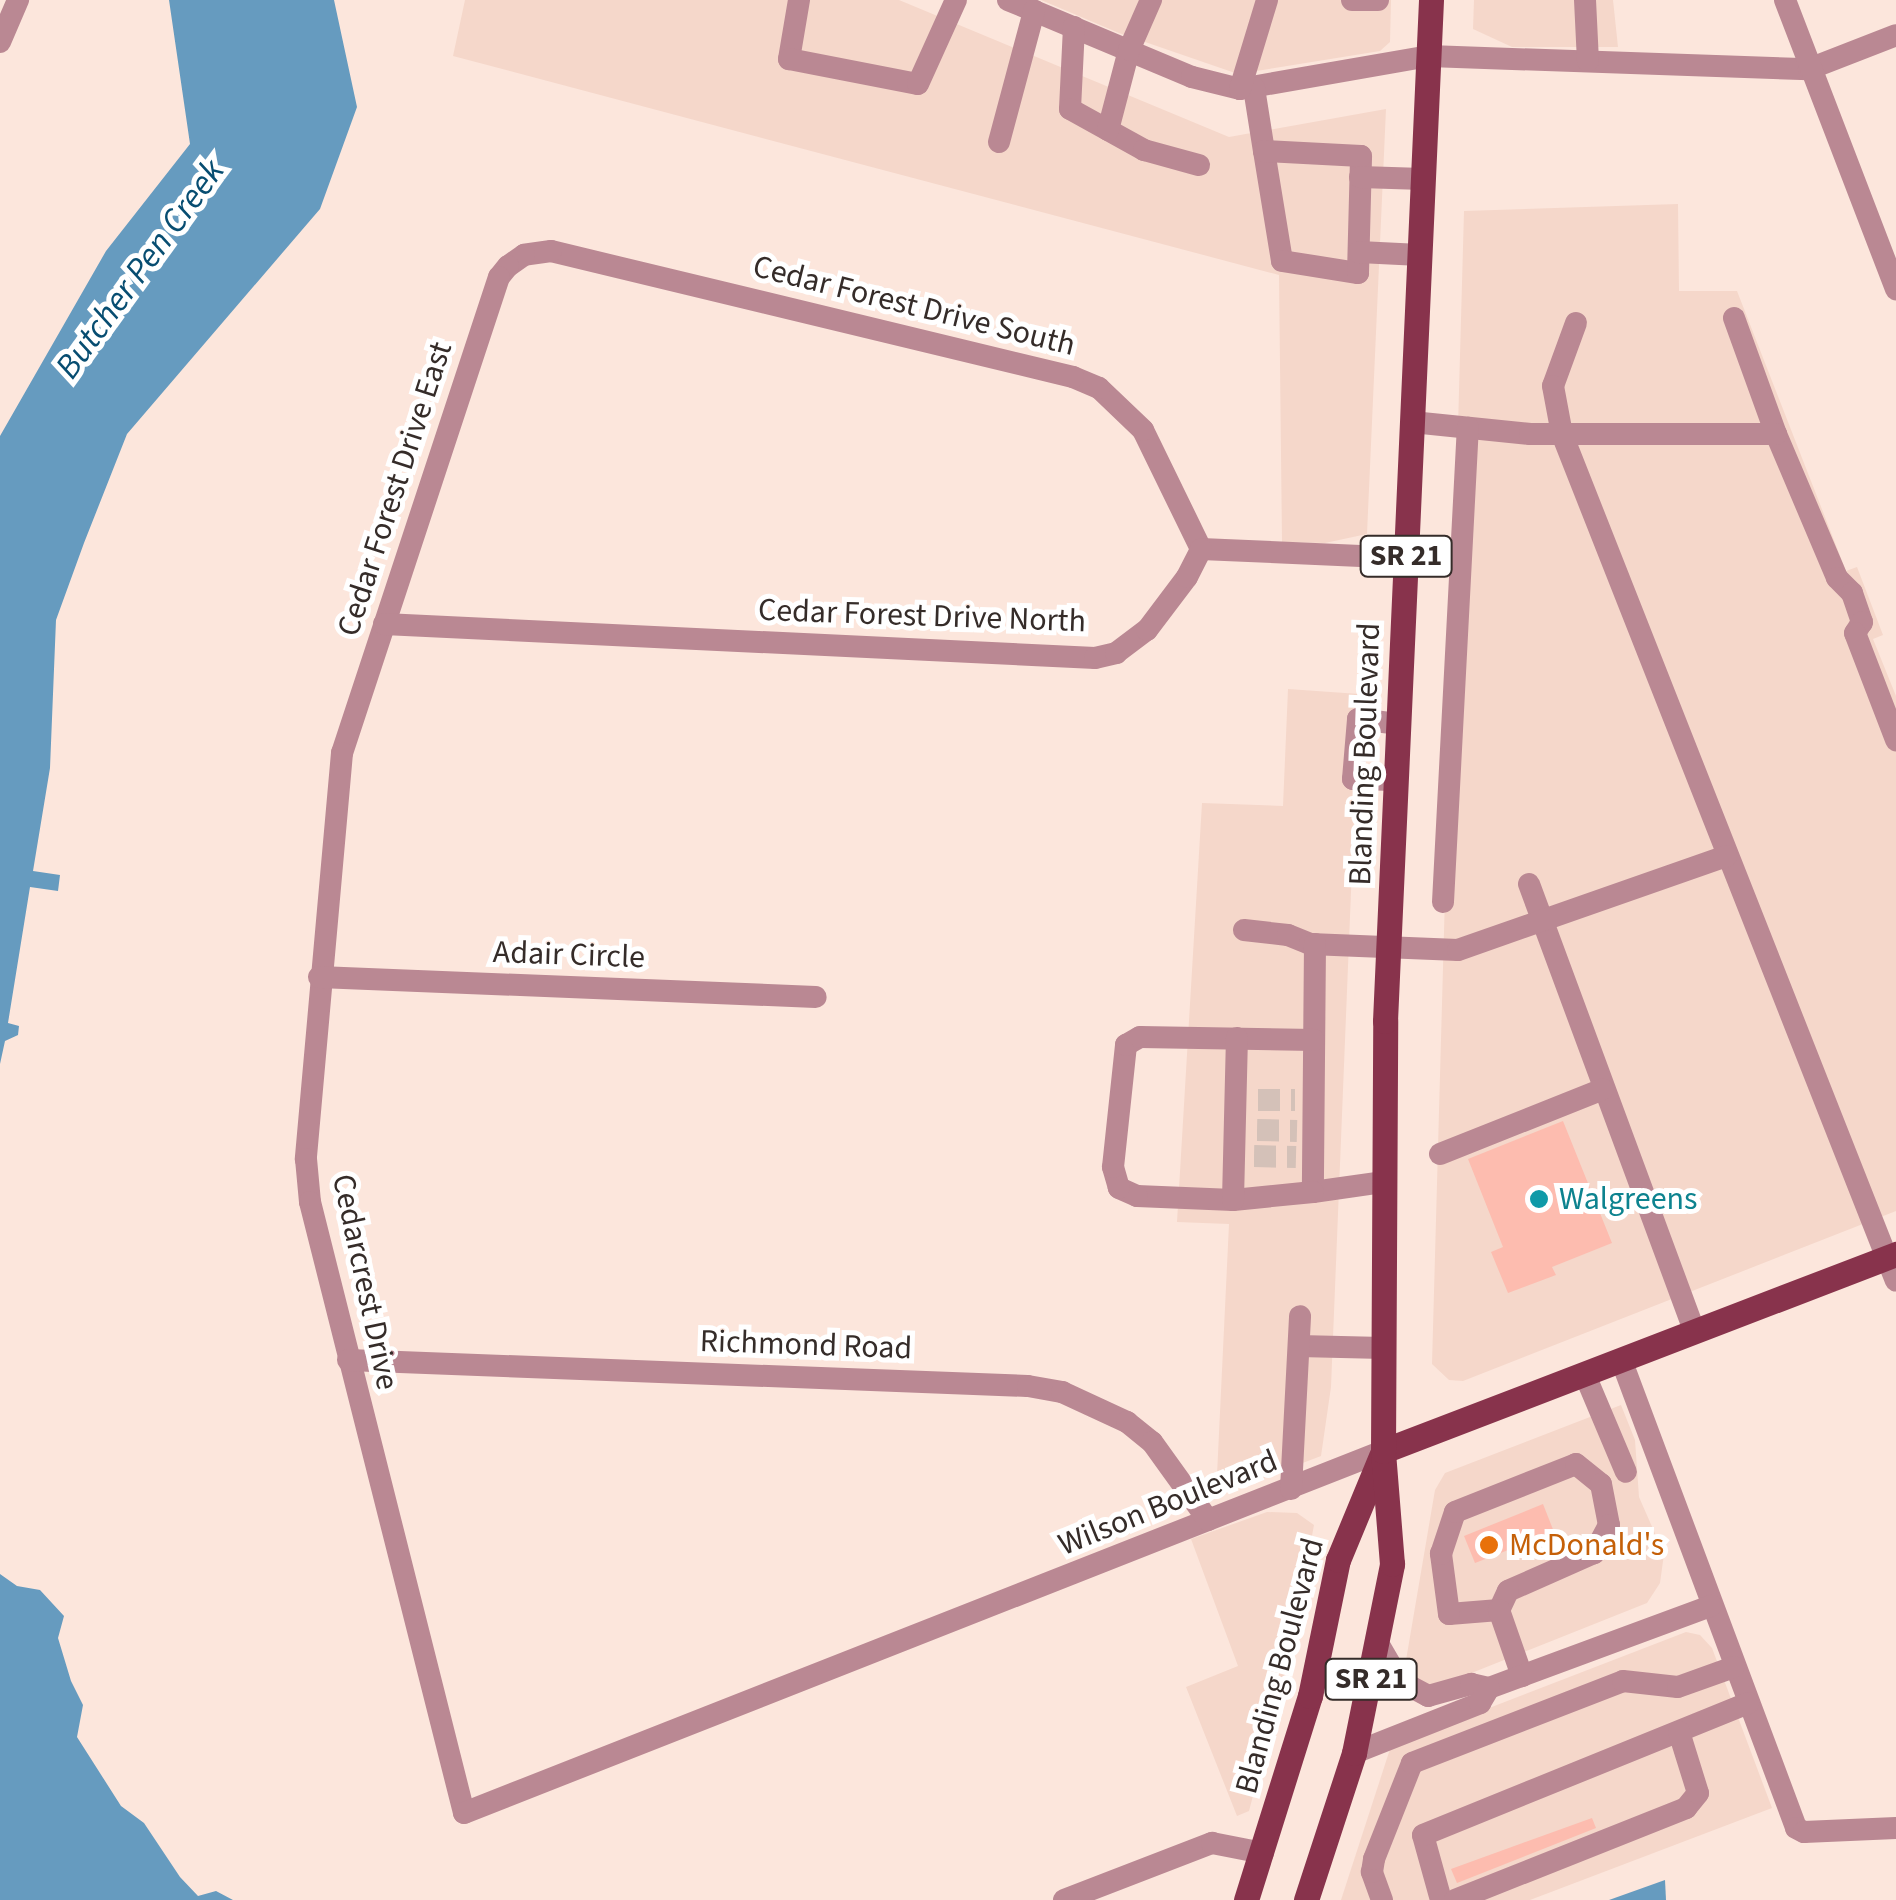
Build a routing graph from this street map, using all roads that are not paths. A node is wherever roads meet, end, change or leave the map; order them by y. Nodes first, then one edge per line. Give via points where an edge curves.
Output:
1 (18, 0) edge
2 (799, 0) edge
3 (956, 0) edge
4 (1008, 0) edge
5 (1151, 0) edge
6 (1267, 0) edge
7 (1352, 0) edge
8 (1378, 0) edge
9 (1432, 0) edge
10 (1585, 0) edge
11 (1785, 0) edge
12 (1034, 11) junction
13 (1074, 27) junction
14 (1896, 35) edge
15 (0, 42) edge
16 (1128, 50) junction
17 (1429, 56) junction
18 (1588, 60) junction
19 (1809, 69) junction
20 (1247, 89) junction
21 (1108, 130) junction
22 (999, 142) dead end
23 (1264, 150) junction
24 (1199, 165) dead end
25 (1360, 177) junction
26 (1423, 179) junction
27 (1359, 252) junction
28 (1420, 254) junction
29 (524, 255) joint
30 (1896, 289) edge
31 (1734, 318) dead end
32 (1576, 323) dead end
33 (1412, 422) junction
34 (1468, 428) junction
35 (1562, 434) junction
36 (1776, 434) junction
37 (1201, 549) junction
38 (1406, 558) junction
39 (384, 624) junction
40 (1398, 724) junction
41 (1896, 740) edge
42 (342, 753) joint
43 (1396, 780) junction
44 (1726, 856) junction
45 (1528, 884) dead end
46 (1443, 902) dead end
47 (1543, 924) junction
48 (1244, 930) dead end
49 (1315, 944) junction
50 (1389, 950) junction
51 (319, 977) junction
52 (816, 998) dead end
53 (1237, 1038) junction
54 (1314, 1040) junction
55 (1603, 1090) junction
56 (1440, 1154) dead end
57 (1382, 1182) junction
58 (1313, 1192) junction
59 (1233, 1200) junction
60 (1893, 1264) edge
61 (1300, 1316) dead end
62 (1695, 1332) junction
63 (1300, 1346) junction
64 (1383, 1348) junction
65 (348, 1360) junction
66 (1622, 1362) junction
67 (1585, 1375) junction
68 (1383, 1452) junction
69 (1656, 1460) junction
70 (1626, 1472) junction
71 (1601, 1484) junction
72 (1291, 1489) junction
73 (1208, 1520) junction
74 (1711, 1606) junction
75 (1498, 1610) junction
76 (1379, 1645) junction
77 (1734, 1667) junction
78 (1522, 1676) junction
79 (1489, 1688) junction
80 (1748, 1704) junction
81 (1679, 1732) junction
82 (1354, 1753) junction
83 (464, 1813) joint
84 (1896, 1828) edge
85 (1263, 1853) junction
86 (1064, 1900) edge
87 (1246, 1900) edge
88 (1306, 1900) edge
89 (1382, 1900) edge
90 (1441, 1900) edge
91 (1454, 1900) edge

1 - 15 street
2 - 3 street via 789,59 918,84
4 - 12 street
5 - 16 street
6 - 20 street
7 - 8 street
9 - 17 main road, Blanding Boulevard / SR 21
10 - 18 street
11 - 19 street
12 - 13 street
12 - 22 street
13 - 16 street
13 - 21 street via 1070,109
14 - 19 street
16 - 20 street
16 - 21 street
17 - 18 street
17 - 20 street
17 - 26 main road, Blanding Boulevard / SR 21
18 - 19 street
19 - 30 street
20 - 23 street
21 - 24 street via 1144,150
23 - 25 street via 1361,156
23 - 27 street via 1282,261 1358,273
25 - 26 street
25 - 27 street
26 - 28 main road, Blanding Boulevard / SR 21
27 - 28 street
28 - 33 main road, Blanding Boulevard / SR 21
29 - 37 street, Cedar Forest Drive South via 551,252 1099,388 1143,430
29 - 39 street, Cedar Forest Drive East via 498,277
31 - 36 street
32 - 35 street via 1552,386
33 - 34 street
33 - 38 main road, Blanding Boulevard / SR 21
34 - 35 street
34 - 46 street
35 - 36 street
35 - 44 street
36 - 41 street via 1837,578 1852,593 1862,622 1855,633
37 - 38 street
37 - 39 street, Cedar Forest Drive North via 1147,630 1116,653 1095,658
38 - 40 main road, Blanding Boulevard / SR 21
39 - 42 street, Cedar Forest Drive East
40 - 43 main road, Blanding Boulevard / SR 21
40 - 43 street via 1358,719 1353,779
42 - 51 street, Cedarcrest Drive
43 - 50 main road, Blanding Boulevard / SR 21
44 - 47 street
44 - 60 street
45 - 47 street
47 - 50 street via 1458,950
47 - 55 street
48 - 49 street
49 - 50 street
49 - 54 street
50 - 57 main road, Blanding Boulevard / SR 21
51 - 52 street, Adair Circle
51 - 65 street, Cedarcrest Drive via 306,1160
53 - 54 street
53 - 59 street via 1247,1100
53 - 59 street via 1140,1037 1126,1046 1113,1167 1120,1188 1137,1196
54 - 58 street via 1304,1100
55 - 56 street
55 - 62 street
57 - 58 street
57 - 64 main road, Blanding Boulevard / SR 21
58 - 59 street
60 - 62 main road, Wilson Boulevard
61 - 63 street
62 - 66 main road, Wilson Boulevard
63 - 64 street
63 - 72 street
64 - 68 main road, Blanding Boulevard / SR 21
65 - 73 street, Richmond Road via 1062,1392 1152,1442
65 - 83 street, Cedarcrest Drive
66 - 67 main road, Wilson Boulevard
66 - 69 street
67 - 68 main road, Wilson Boulevard
67 - 70 street
68 - 72 street, Wilson Boulevard
68 - 76 main road, Blanding Boulevard / SR 21 via 1392,1564
68 - 85 main road, Blanding Boulevard / SR 21 via 1338,1560 1310,1696
69 - 70 street
69 - 74 street
70 - 71 street
71 - 75 street via 1609,1525 1594,1553 1508,1591
71 - 75 street via 1576,1464 1455,1512 1441,1554 1449,1614
72 - 73 street, Wilson Boulevard
73 - 83 street, Wilson Boulevard
74 - 77 street
74 - 78 street
75 - 78 street
76 - 79 street via 1412,1691 1428,1696 1471,1684
76 - 82 main road, Blanding Boulevard / SR 21
77 - 80 street
77 - 89 street via 1678,1687 1624,1681 1412,1763 1374,1859
78 - 79 street
79 - 82 street via 1480,1703
80 - 81 street
80 - 84 street via 1798,1830
81 - 90 street via 1423,1835
81 - 91 street via 1698,1794 1686,1808
82 - 88 main road, Blanding Boulevard / SR 21
85 - 86 street via 1212,1843
85 - 87 main road, Blanding Boulevard / SR 21

